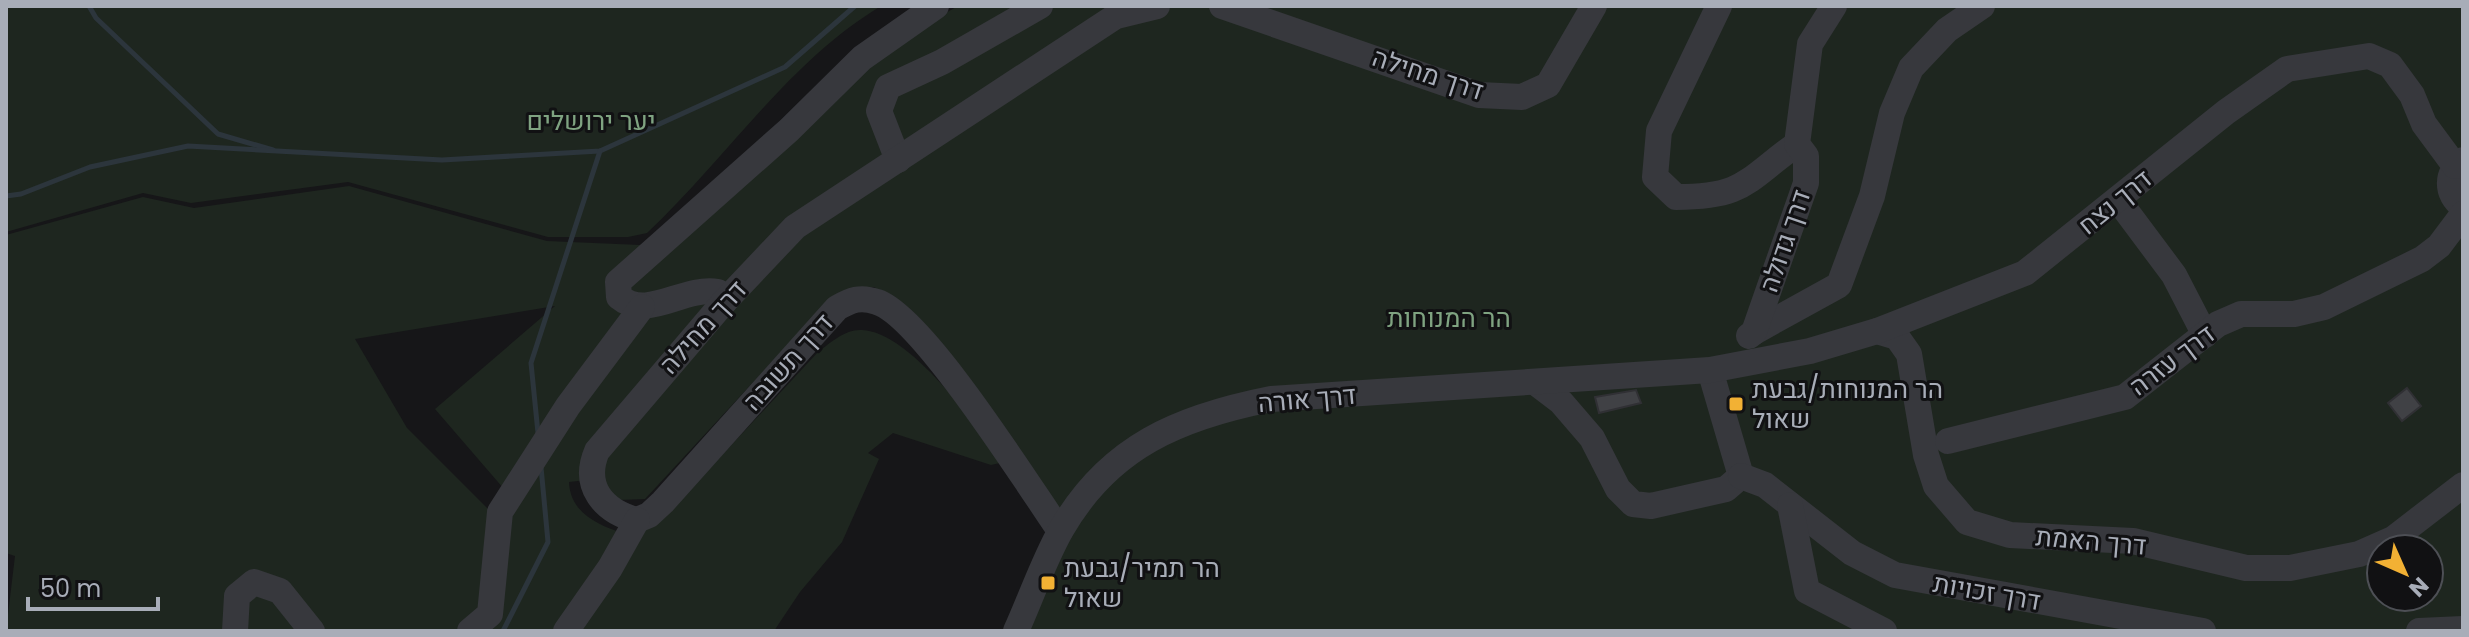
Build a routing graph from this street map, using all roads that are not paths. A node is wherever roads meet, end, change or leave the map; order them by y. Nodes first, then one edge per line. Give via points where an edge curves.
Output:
1 (936, 6) edge
2 (1040, 6) edge
3 (1157, 6) edge
4 (1222, 6) edge
5 (1594, 6) edge
6 (1719, 6) edge
7 (1834, 6) edge
8 (1982, 6) edge
9 (1797, 144) junction
10 (898, 160) junction
11 (2459, 163) edge
12 (2118, 200) junction
13 (2463, 207) edge
14 (2463, 214) edge
15 (724, 302) junction
16 (642, 307) junction
17 (1877, 331) junction
18 (1754, 332) junction
19 (2205, 335) junction
20 (1710, 370) junction
21 (1536, 383) junction
22 (1948, 441) dead end
23 (1741, 476) junction
24 (2463, 485) edge
25 (1790, 505) junction
26 (637, 520) junction
27 (1060, 531) junction
28 (2463, 629) edge
29 (235, 631) edge
30 (312, 631) edge
31 (470, 631) edge
32 (566, 631) edge
33 (1016, 631) edge
34 (1884, 631) edge
35 (2203, 631) edge
36 (2419, 631) edge

1 - 16 street via 862,58 618,282 619,297
2 - 10 street via 888,87 879,111
3 - 10 street, דרך מחילה via 1116,16
4 - 5 street, דרך מחילה via 1479,95 1522,97 1548,85
6 - 9 street via 1659,131 1655,177 1676,197 1715,197 1748,184
7 - 9 street, דרך גדולה via 1810,44
8 - 18 street via 1947,30 1911,68 1839,285
9 - 18 street, דרך גדולה via 1806,156 1806,183
10 - 15 street, דרך מחילה via 795,227
11 - 12 street, דרך נצח via 2424,124 2412,95 2390,65 2369,56 2346,58 2287,69
11 - 13 street via 2449,184
12 - 17 street, דרך נצח via 2025,273
12 - 19 street via 2174,275
14 - 19 street, דרך עזרה via 2422,259 2324,307 2294,314 2241,314
15 - 16 street via 718,292 700,289
15 - 26 street, דרך מחילה via 617,423 591,464 596,492 621,515
16 - 31 street via 568,406 500,512 490,614
17 - 20 street, דרך נצח via 1810,351
17 - 24 street, דרך האמת via 1897,337 1909,354 1936,486 1967,522 2010,535 2133,541 2246,568 2290,568 2359,554 2393,539
18 - 20 street, דרך גדולה
19 - 22 street, דרך עזרה via 2125,397
20 - 21 street, דרך אורה
20 - 23 street
21 - 23 street via 1592,438 1618,489 1633,504 1651,506 1726,489
21 - 27 street, דרך אורה via 1271,399 1219,410 1139,444 1110,468
23 - 25 street, דרך זכויות via 1765,485
25 - 34 street via 1807,591
25 - 35 street, דרך זכויות via 1852,553 1895,575
26 - 27 street, דרך תשובה via 663,502 837,308 855,298 879,302 904,318
26 - 32 street
27 - 33 street, דרך אורה
28 - 36 street
29 - 30 street via 237,596 254,582 280,591

